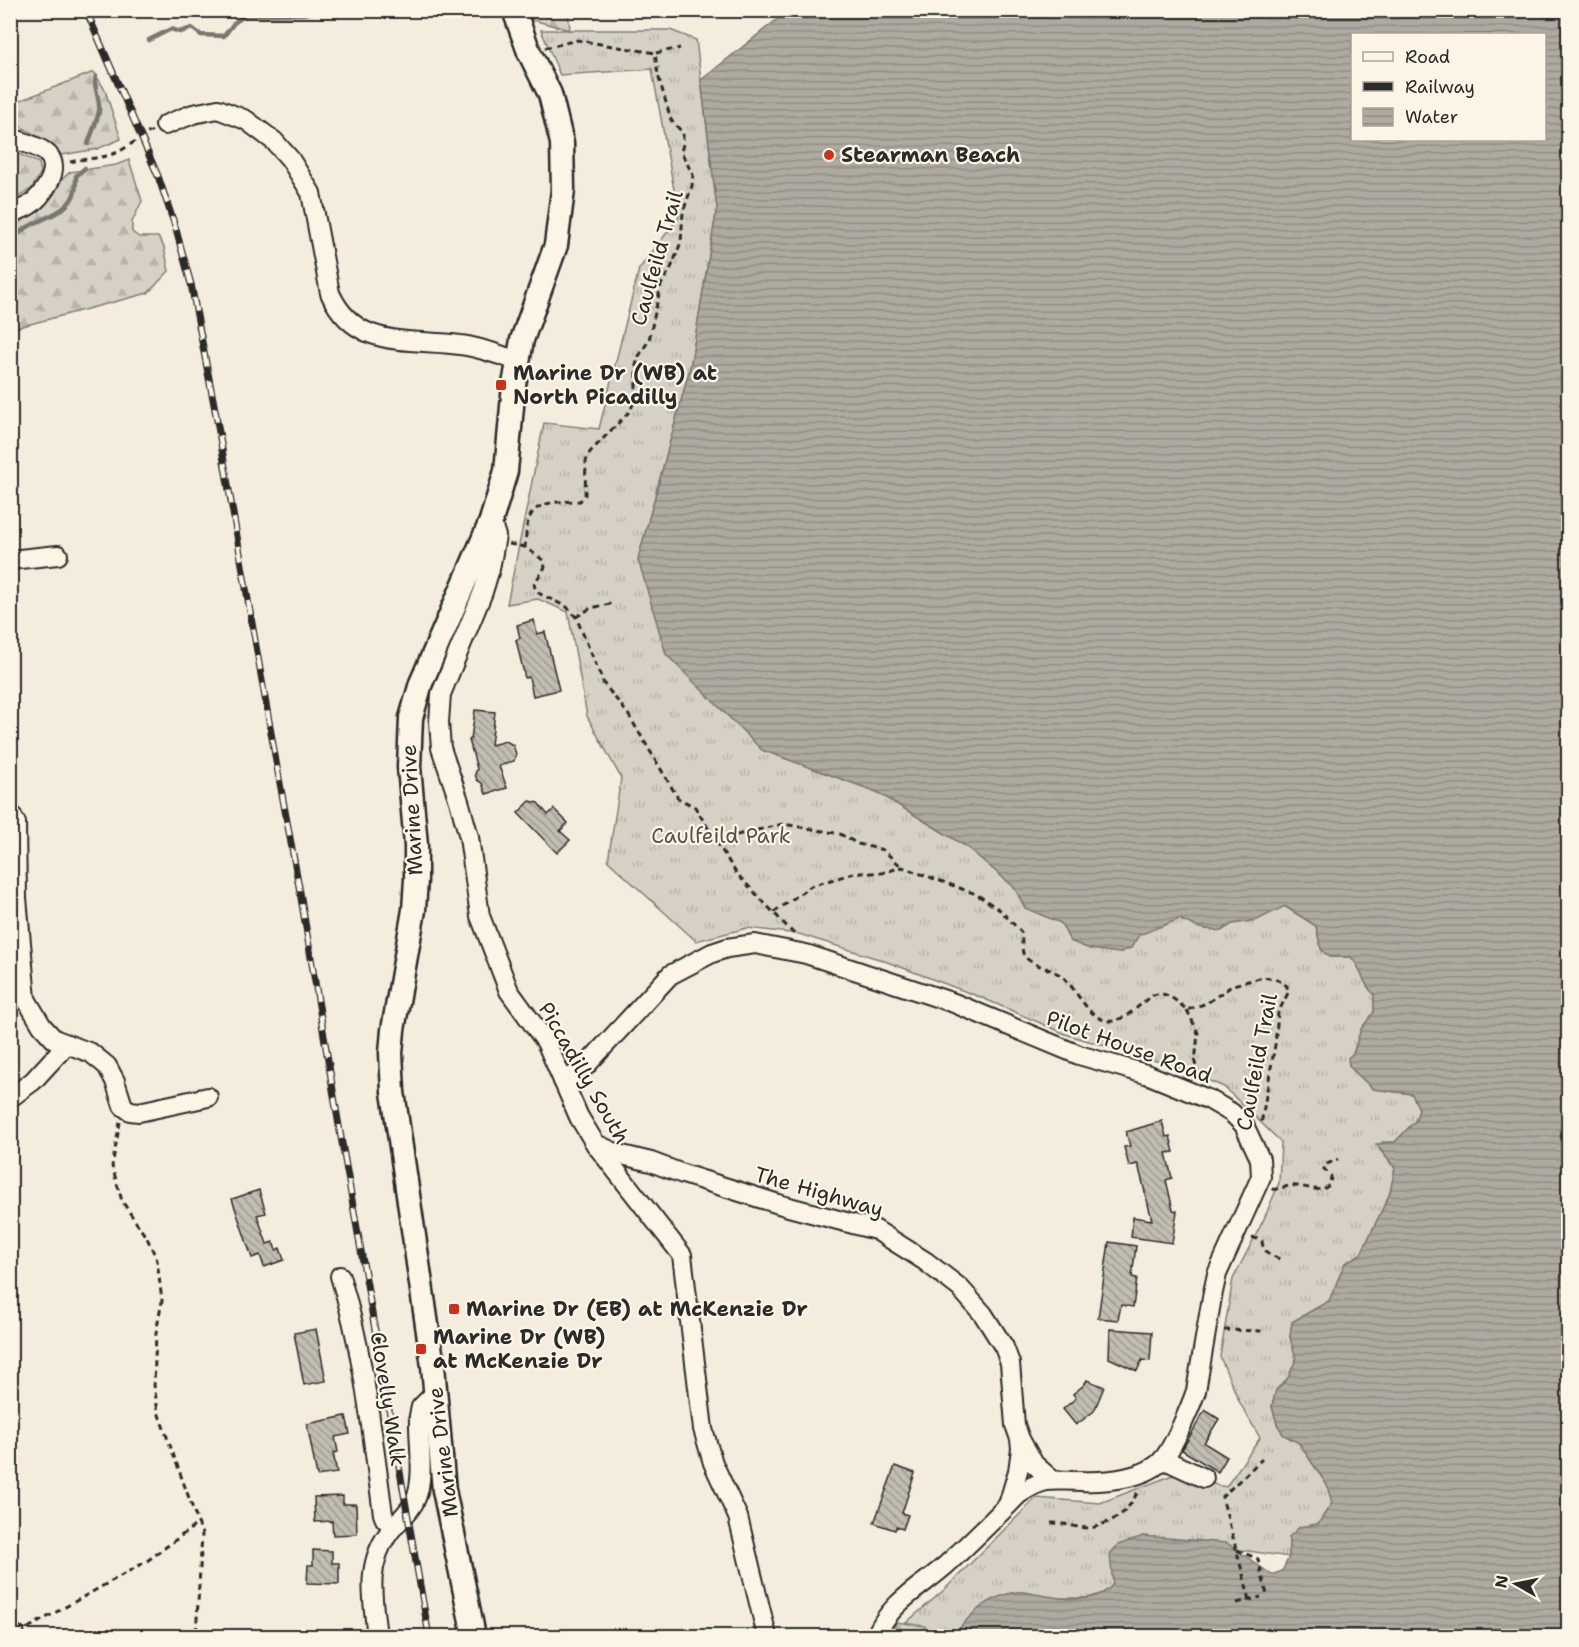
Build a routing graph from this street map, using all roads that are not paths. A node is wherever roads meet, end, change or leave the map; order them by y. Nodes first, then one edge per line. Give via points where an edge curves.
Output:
1 (514, 10) edge
2 (165, 125) dead end
3 (10, 137) edge
4 (10, 213) edge
5 (518, 361) junction
6 (491, 521) junction
7 (58, 555) dead end
8 (10, 560) edge
9 (10, 812) edge
10 (67, 1044) junction
11 (563, 1081) junction
12 (208, 1097) dead end
13 (10, 1098) edge
14 (596, 1145) junction
15 (340, 1276) dead end
16 (435, 1393) junction
17 (1020, 1439) junction
18 (1164, 1459) junction
19 (1204, 1478) dead end
20 (1051, 1479) junction
21 (1008, 1506) junction
22 (393, 1527) junction
23 (377, 1636) edge
24 (474, 1636) edge
25 (767, 1636) edge
26 (876, 1636) edge

1 - 5 main road, Marine Drive via 550,94 562,142 563,190 556,245
2 - 5 street via 218,109 246,120 274,141 311,193 330,293 354,325 381,337 469,346
3 - 4 street via 45,152 52,163 44,191 29,206
5 - 6 main road, Marine Drive via 506,471
6 - 11 street, Piccadilly South via 496,536 494,553 483,592 441,694 439,735 469,837 477,904 495,960 509,991 546,1042
6 - 16 main road, Marine Drive via 421,683 409,731 416,879 391,1053 393,1092
7 - 8 street
9 - 10 street via 15,823 26,999 42,1026 54,1039
10 - 12 street via 91,1053 107,1066 123,1106 130,1111
10 - 13 street via 33,1081
11 - 14 street, Piccadilly South
11 - 18 street, Pilot House Road via 581,1071 670,975 727,948 755,944 821,958 954,1003 1079,1055 1149,1075 1232,1113 1255,1146 1261,1177 1217,1274 1196,1391
14 - 17 street, The Highway via 773,1202 876,1230 925,1261 960,1288 1004,1347 1010,1363 1015,1425
14 - 25 street, Piccadilly South via 682,1255 703,1429 713,1463 738,1517
15 - 22 street, Clovelly Walk via 366,1395 384,1519
16 - 22 street via 421,1407 419,1416 417,1497
16 - 24 main road, Marine Drive via 444,1490
17 - 20 street, The Highway via 1034,1464
17 - 21 street, The Highway via 1018,1471
18 - 19 street
18 - 20 street via 1124,1478
20 - 21 street via 1030,1486
21 - 26 street via 944,1567 897,1604
22 - 23 street via 380,1547 371,1586

